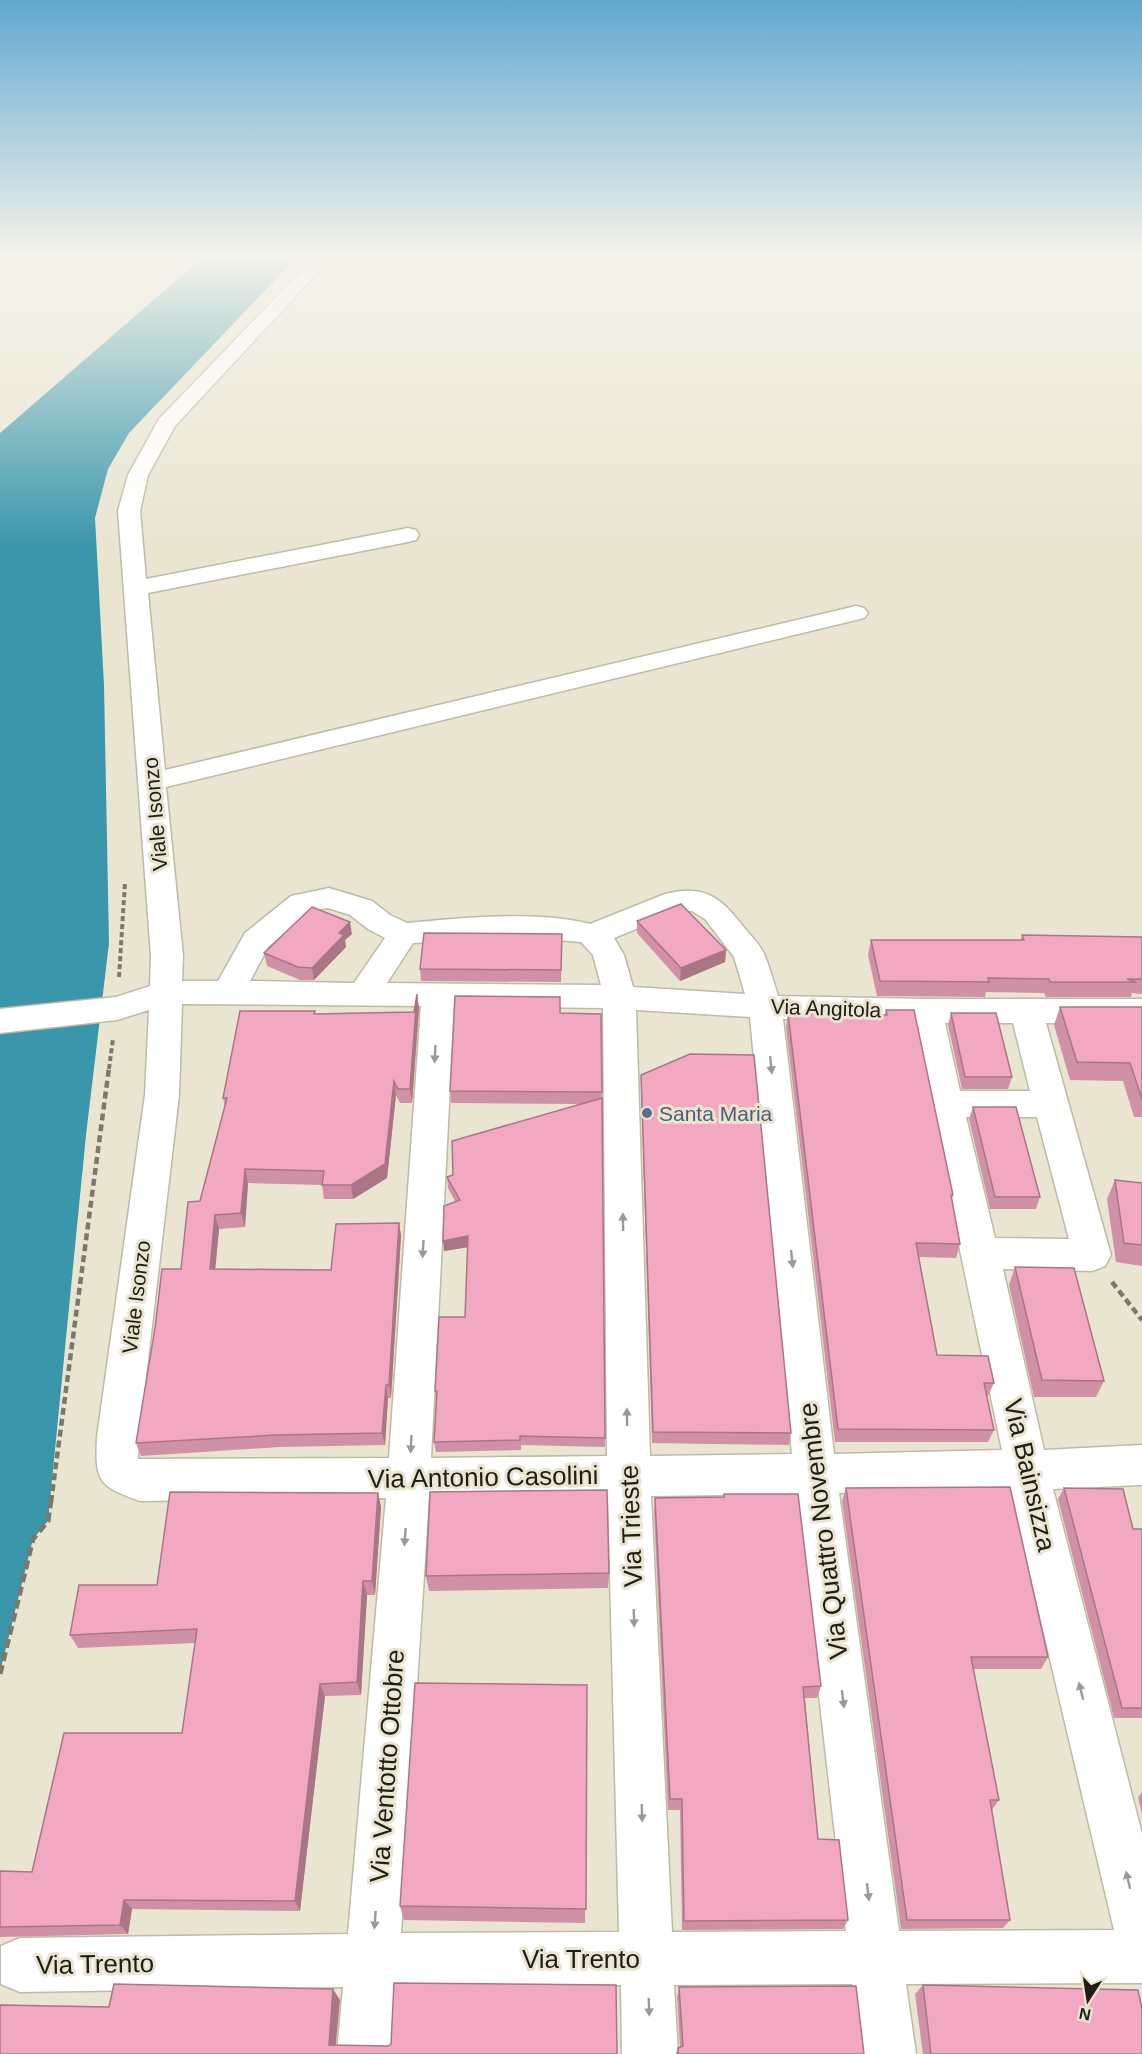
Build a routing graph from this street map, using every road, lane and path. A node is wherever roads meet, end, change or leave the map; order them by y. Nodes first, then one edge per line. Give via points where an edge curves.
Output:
1 (231, 355) edge
2 (408, 535) dead end
3 (136, 588) junction
4 (856, 613) dead end
5 (151, 782) junction
6 (403, 934) junction
7 (592, 935) junction
8 (228, 992) junction
9 (165, 993) junction
10 (362, 995) junction
11 (438, 996) junction
12 (619, 997) junction
13 (765, 1006) junction
14 (117, 1008) junction
15 (926, 1011) junction
16 (1026, 1011) junction
17 (1142, 1011) edge
18 (0, 1021) edge
19 (945, 1104) junction
20 (1051, 1104) junction
21 (980, 1253) junction
22 (1092, 1255) junction
23 (1142, 1320) edge
24 (118, 1437) joint
25 (1142, 1465) edge
26 (1027, 1470) junction
27 (815, 1474) junction
28 (629, 1475) junction
29 (409, 1479) junction
30 (0, 1674) edge
31 (1142, 1937) edge
32 (1142, 1956) edge
33 (648, 1958) junction
34 (876, 1958) junction
35 (372, 1960) junction
36 (20, 1965) dead end
37 (365, 2054) edge
38 (650, 2054) edge
39 (888, 2054) edge

1 - 3 street, Viale Isonzo via 166,423 138,475 129,511
2 - 3 street
3 - 5 street, Viale Isonzo
4 - 5 street
5 - 9 street, Viale Isonzo via 167,956
6 - 7 street via 442,929 571,930
6 - 8 street via 361,908 328,898 302,903 256,940
6 - 10 street
7 - 12 street, Via Trieste via 610,956
7 - 13 street, Via Quattro Novembre via 676,901 698,901 716,912 749,955
8 - 9 street, Via Angitola
8 - 10 street, Via Angitola
9 - 14 street, Via Angitola
9 - 24 street, Viale Isonzo via 162,1095
10 - 11 street, Via Angitola
11 - 12 street, Via Angitola
11 -> 29 street, Via Ventotto Ottobre
12 - 13 street, Via Angitola
28 -> 12 street, Via Trieste
13 - 15 street, Via Angitola
13 -> 27 street, Via Quattro Novembre
14 - 18 street, Via Angitola
14 - 30 path via 48,1521 33,1539
15 - 16 street, Via Angitola
15 - 19 street, Via Bainsizza
16 - 17 street, Via Angitola
16 - 20 street
19 - 20 street
19 - 21 street, Via Bainsizza
20 - 22 street
21 - 22 street
21 - 26 street, Via Bainsizza
22 - 23 path
24 - 29 street, Via Antonio Casolini via 117,1467 126,1476 140,1481
25 - 26 street, Via Antonio Casolini
26 - 27 street, Via Antonio Casolini
31 -> 26 street, Via Bainsizza
27 - 28 street, Via Antonio Casolini
27 -> 34 street, Via Quattro Novembre
28 - 29 street, Via Antonio Casolini
28 -> 33 street, Via Trieste
29 -> 35 street, Via Ventotto Ottobre
32 - 34 street, Via Trento
33 - 34 street, Via Trento
33 - 35 street, Via Trento
33 -> 38 street, Via Trieste
34 - 39 street, Via Quattro Novembre
35 - 36 street, Via Trento
35 - 37 street, Via Ventotto Ottobre

